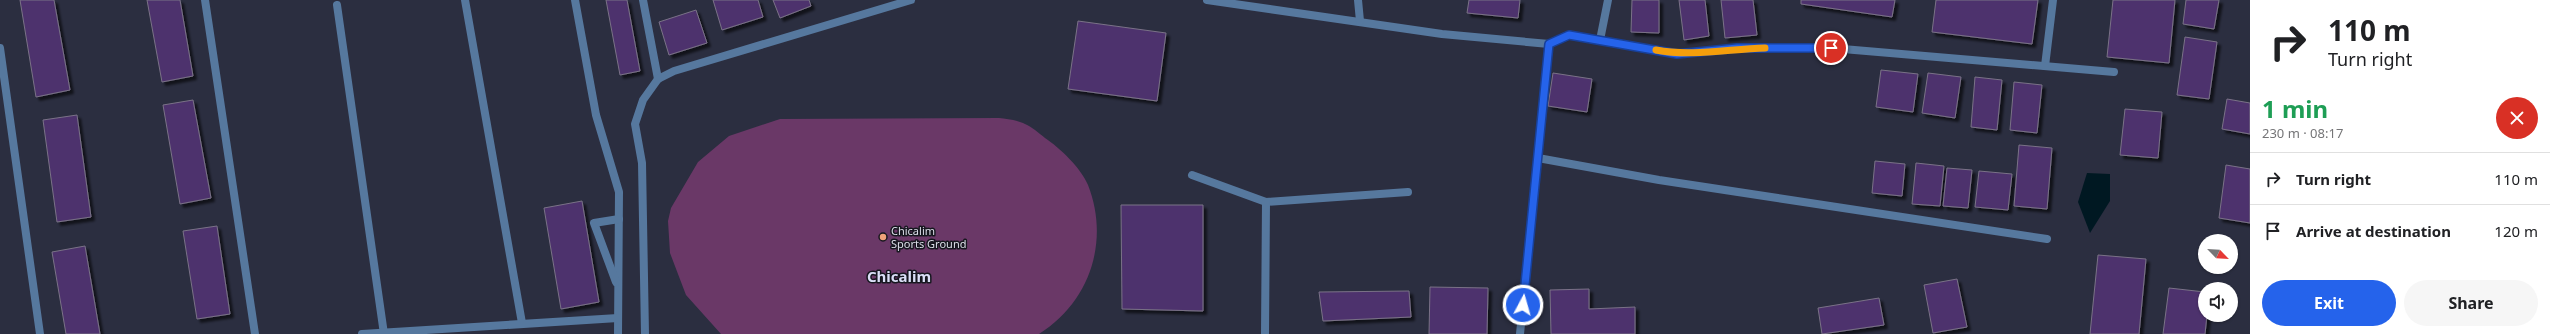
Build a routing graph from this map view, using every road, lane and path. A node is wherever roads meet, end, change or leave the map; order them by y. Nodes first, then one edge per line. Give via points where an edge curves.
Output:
1 (205, 0) edge
2 (464, 0) edge
3 (575, 0) edge
4 (643, 0) edge
5 (912, 0) edge
6 (1207, 0) edge
7 (1358, 0) edge
8 (1608, 0) edge
9 (2053, 0) edge
10 (337, 5) dead end
11 (1360, 21) junction
12 (1600, 40) junction
13 (1549, 44) junction
14 (0, 48) edge
15 (2045, 66) junction
16 (2114, 72) dead end
17 (658, 79) junction
18 (1538, 158) junction
19 (1192, 175) dead end
20 (1408, 192) dead end
21 (1266, 202) junction
22 (619, 220) junction
23 (2047, 239) dead end
24 (618, 287) junction
25 (618, 318) junction
26 (522, 323) junction
27 (384, 333) edge
28 (40, 334) edge
29 (255, 334) edge
30 (362, 334) edge
31 (618, 334) edge
32 (646, 334) edge
33 (1265, 334) edge
34 (1520, 334) edge

1 - 29 street
2 - 26 street
3 - 22 street via 596,115 619,192
4 - 17 street
5 - 17 street via 674,71
6 - 11 street
7 - 11 street
8 - 12 street
9 - 15 street
10 - 27 street
11 - 13 street via 1442,34
12 - 13 street via 1569,35
12 - 15 street via 1677,54 1737,48 1831,48
13 - 18 street
14 - 28 street
15 - 16 street
17 - 32 street via 643,100 635,124 642,163
18 - 23 street via 1659,180
18 - 34 street
19 - 21 street
20 - 21 street
21 - 33 street
22 - 24 street
22 - 24 street via 594,223
24 - 25 street
25 - 26 street
25 - 31 street
26 - 27 street
27 - 30 street

